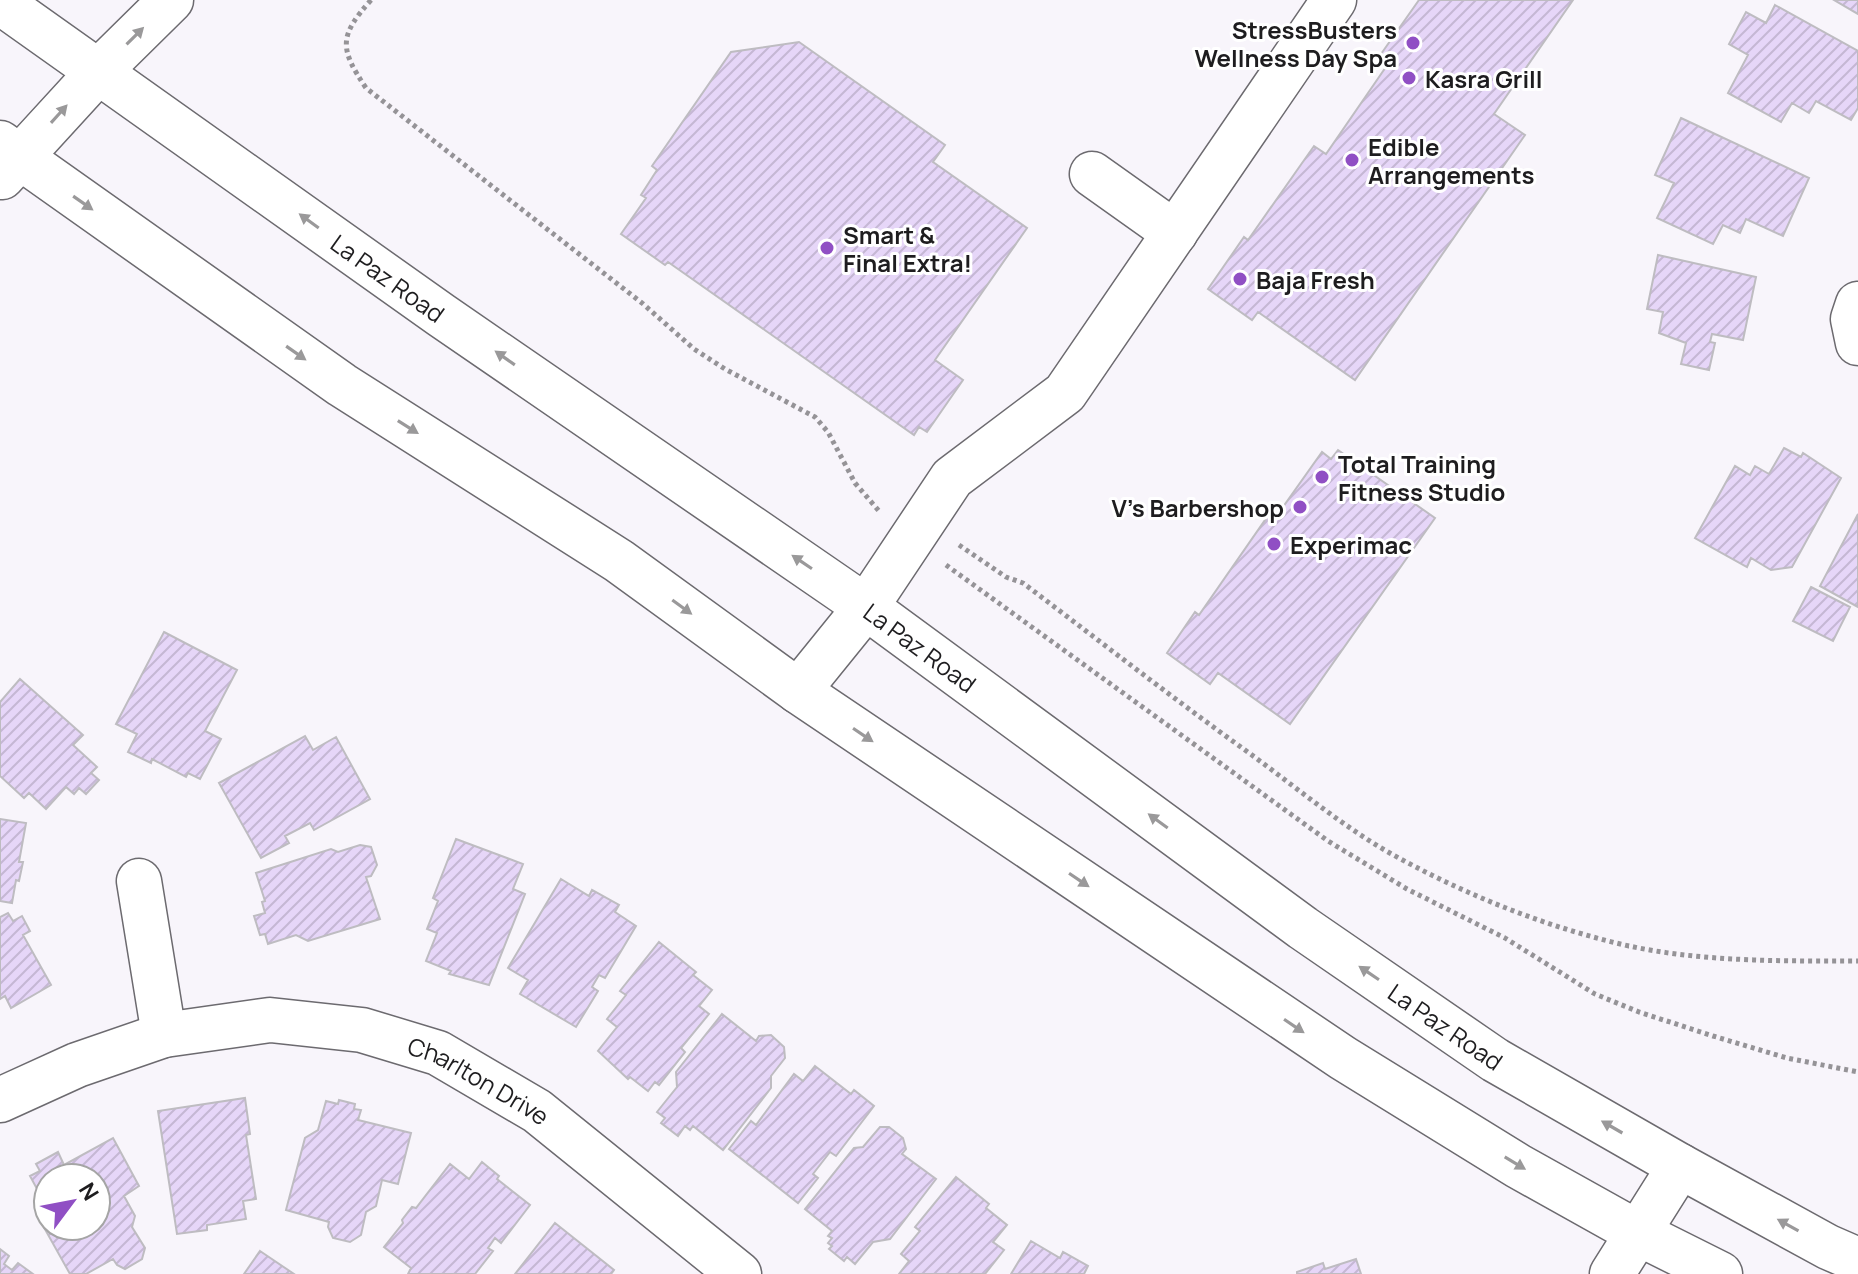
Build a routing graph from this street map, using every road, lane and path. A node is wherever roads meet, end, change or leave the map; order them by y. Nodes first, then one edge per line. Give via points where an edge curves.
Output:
1 (171, 0) edge
2 (371, 0) edge
3 (1334, 0) edge
4 (8, 9) edge
5 (99, 71) junction
6 (7, 160) edge
7 (1092, 174) dead end
8 (1175, 233) junction
9 (1858, 304) edge
10 (1858, 343) edge
11 (924, 548) junction
12 (866, 607) junction
13 (798, 691) junction
14 (139, 881) dead end
15 (1858, 961) edge
16 (164, 1035) junction
17 (1858, 1072) edge
18 (0, 1100) edge
19 (1680, 1166) junction
20 (1638, 1233) junction
21 (1858, 1260) edge
22 (739, 1274) edge
23 (1612, 1274) edge
24 (1720, 1274) edge

5 -> 1 main road
2 - 11 path via 345,39 349,64 366,88 694,349 815,417 872,506
3 - 8 main road
4 - 5 main road, La Paz Road
6 -> 5 main road
12 -> 5 main road, La Paz Road via 441,315
6 -> 13 main road via 342,385 619,561
7 - 8 main road
8 - 11 main road via 1065,393 952,478
9 - 10 main road via 1853,319
11 - 12 main road
11 - 15 path via 963,546 1023,583 1386,850 1533,920 1630,946 1704,958
11 - 17 path via 1328,841 1407,889 1505,938 1595,994 1639,1012 1787,1058
12 - 13 main road
19 -> 12 main road, La Paz Road via 1495,1060 1303,928
13 -> 20 main road via 1343,1058
14 - 16 main road
16 - 18 main road, Charlton Drive via 77,1065
16 - 22 main road, Charlton Drive via 270,1020 362,1030 438,1053 537,1111
19 - 20 main road
21 -> 19 main road, La Paz Road
20 - 23 main road
20 - 24 main road

